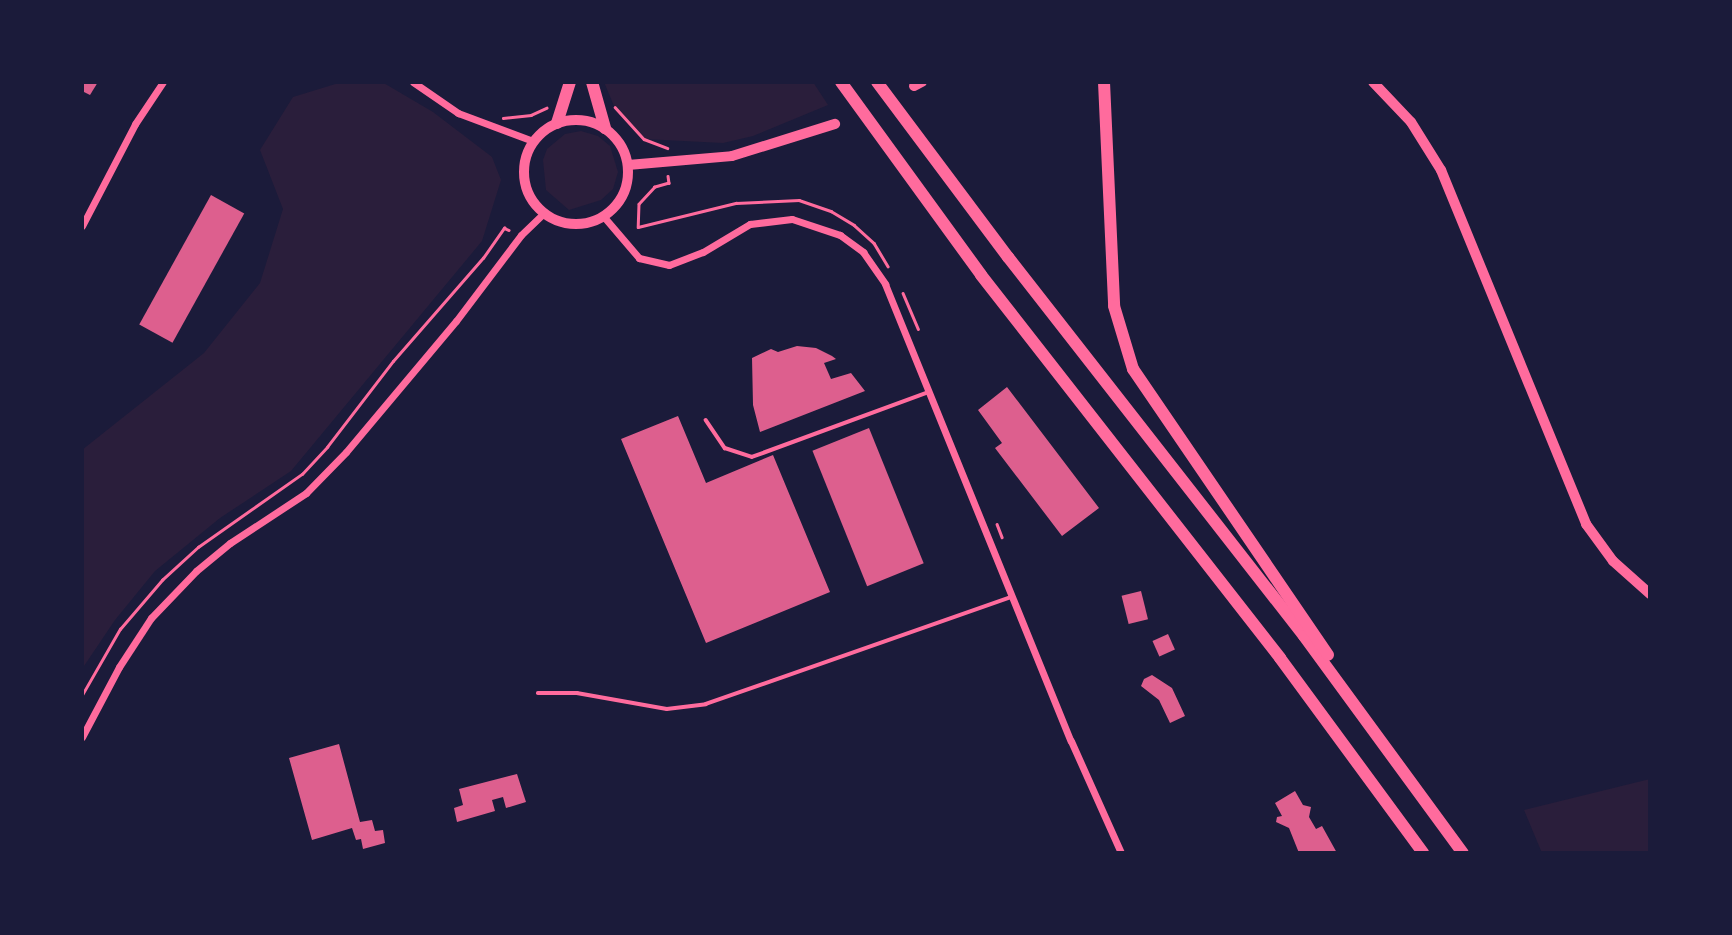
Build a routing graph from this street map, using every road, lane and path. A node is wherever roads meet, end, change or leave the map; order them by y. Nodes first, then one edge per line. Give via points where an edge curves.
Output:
1 (163, 82) edge
2 (412, 82) edge
3 (570, 82) edge
4 (592, 82) edge
5 (841, 82) edge
6 (877, 82) edge
7 (1104, 82) edge
8 (1373, 82) edge
9 (558, 123) junction
10 (835, 124) dead end
11 (605, 128) junction
12 (533, 141) junction
13 (628, 165) junction
14 (669, 183) dead end
15 (543, 214) junction
16 (604, 216) junction
17 (82, 226) edge
18 (522, 235) junction
19 (892, 273) dead end
20 (899, 284) dead end
21 (919, 334) dead end
22 (929, 393) junction
23 (706, 420) dead end
24 (1650, 594) edge
25 (1012, 597) junction
26 (538, 694) dead end
27 (82, 695) edge
28 (82, 737) edge
29 (1446, 829) junction
30 (1121, 853) edge
31 (1423, 853) edge
32 (1463, 853) edge

1 - 17 street via 135,124
2 - 12 street via 458,113
3 - 9 main road
4 - 11 main road
5 - 31 main road via 981,275 1272,647
6 - 29 main road via 985,228 1304,636
7 - 29 main road via 1114,306 1133,369
8 - 24 street via 1411,122 1441,170 1586,524 1613,561
9 - 11 street via 582,120
9 - 12 street
10 - 13 street via 732,156
11 - 13 street via 620,144
12 - 15 street via 524,180 532,202
13 - 16 street via 623,195
14 - 19 path via 655,187 639,204 638,227 736,203 799,200 853,225 874,243
15 - 16 street via 573,225
15 - 18 street
16 - 22 street via 639,258 669,265 703,252 750,224 792,219 840,235 863,252 885,284
18 - 27 path via 504,228 302,474 198,547 162,580 120,629
18 - 28 street via 346,452 306,493 196,571 151,618
20 - 21 path
22 - 23 lane via 752,457 725,448
22 - 25 street
25 - 26 lane via 706,705 667,709 577,694
25 - 30 street
29 - 32 main road

